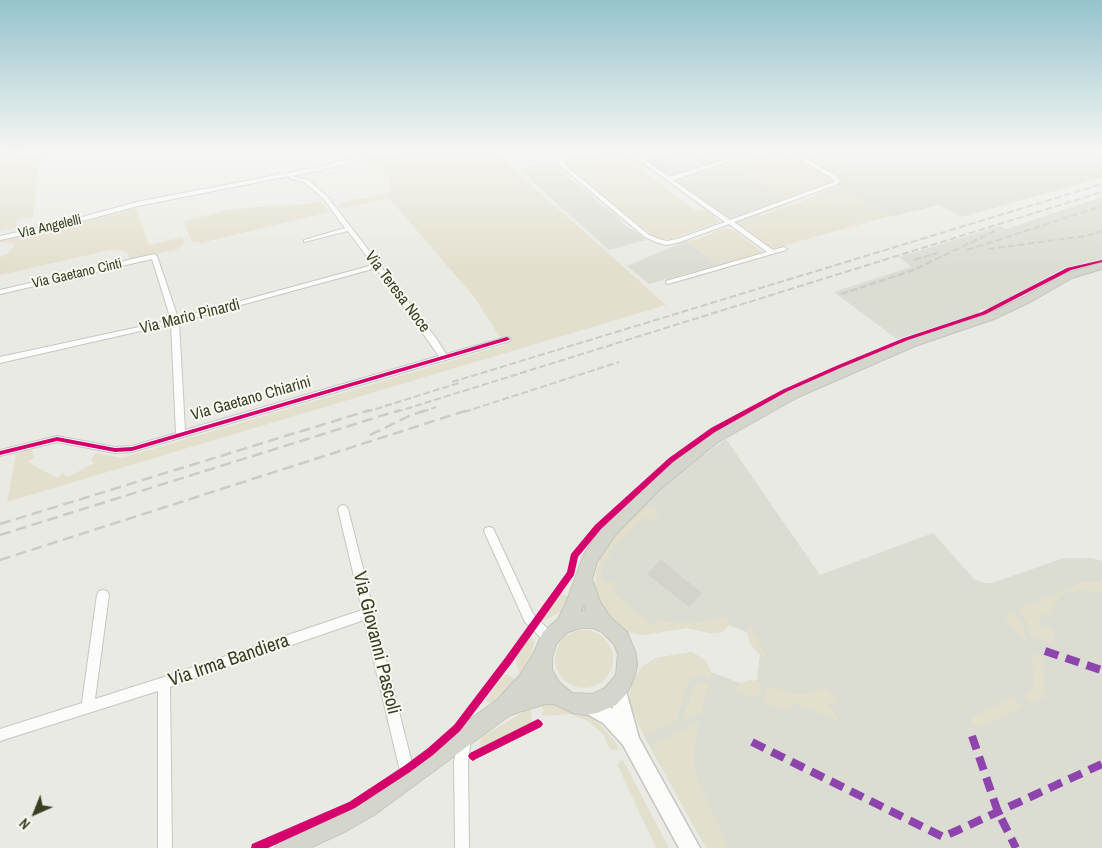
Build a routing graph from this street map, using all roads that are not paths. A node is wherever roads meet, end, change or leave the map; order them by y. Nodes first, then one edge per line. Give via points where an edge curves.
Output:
1 (206, 190) edge
2 (316, 190) edge
3 (591, 190) edge
4 (683, 190) edge
5 (818, 190) edge
6 (729, 222) junction
7 (349, 229) junction
8 (0, 238) edge
9 (306, 241) dead end
10 (784, 249) dead end
11 (772, 252) junction
12 (377, 266) junction
13 (1102, 266) edge
14 (668, 282) dead end
15 (0, 292) edge
16 (175, 322) junction
17 (507, 339) dead end
18 (444, 357) junction
19 (0, 360) edge
20 (181, 434) junction
21 (0, 453) edge
22 (343, 509) dead end
23 (489, 531) dead end
24 (583, 578) junction
25 (103, 595) dead end
26 (368, 613) junction
27 (565, 622) junction
28 (605, 624) junction
29 (548, 637) junction
30 (541, 660) junction
31 (164, 683) junction
32 (617, 691) junction
33 (559, 695) junction
34 (588, 704) junction
35 (88, 706) junction
36 (504, 707) junction
37 (0, 735) edge
38 (465, 737) junction
39 (631, 742) junction
40 (409, 778) junction
41 (165, 848) edge
42 (286, 848) edge
43 (462, 848) edge
44 (690, 848) edge

1 - 8 street, Via Angelelli
2 - 7 street, Via Teresa Noce
3 - 6 street via 652,239 662,243 673,243
4 - 6 street
5 - 6 street
6 - 11 street
7 - 9 street
7 - 12 street, Via Teresa Noce
10 - 11 street
11 - 14 street
12 - 16 street, Via Mario Pinardi
12 - 18 street, Via Teresa Noce
13 - 24 main road via 1068,276 990,318 911,343 837,374 713,438 646,493 610,529 590,559
15 - 16 street, Via Gaetano Cinti via 154,256
16 - 19 street, Via Mario Pinardi
16 - 20 street
17 - 18 street, Via Gaetano Chiarini
18 - 20 street, Via Gaetano Chiarini
20 - 21 street, Via Gaetano Chiarini via 123,450 57,439
22 - 26 street, Via Giovanni Pascoli
23 - 29 street via 529,618
24 - 27 main road via 574,607
24 - 28 main road via 593,606
25 - 35 street
26 - 31 street, Via Irma Bandiera
26 - 40 street, Via Giovanni Pascoli
27 - 28 main road via 592,619
27 - 29 main road
28 - 32 main road via 619,637 628,657 626,675
29 - 30 main road
30 - 33 main road via 544,676
30 - 36 main road
31 - 35 street, Via Irma Bandiera
31 - 41 street
32 - 34 main road via 599,703
32 - 39 street
33 - 34 main road via 568,701
33 - 36 main road via 546,694
34 - 39 street via 608,717
35 - 37 street, Via Irma Bandiera
36 - 38 main road
38 - 40 main road
38 - 43 street via 461,761
39 - 44 street
40 - 42 main road via 338,823

